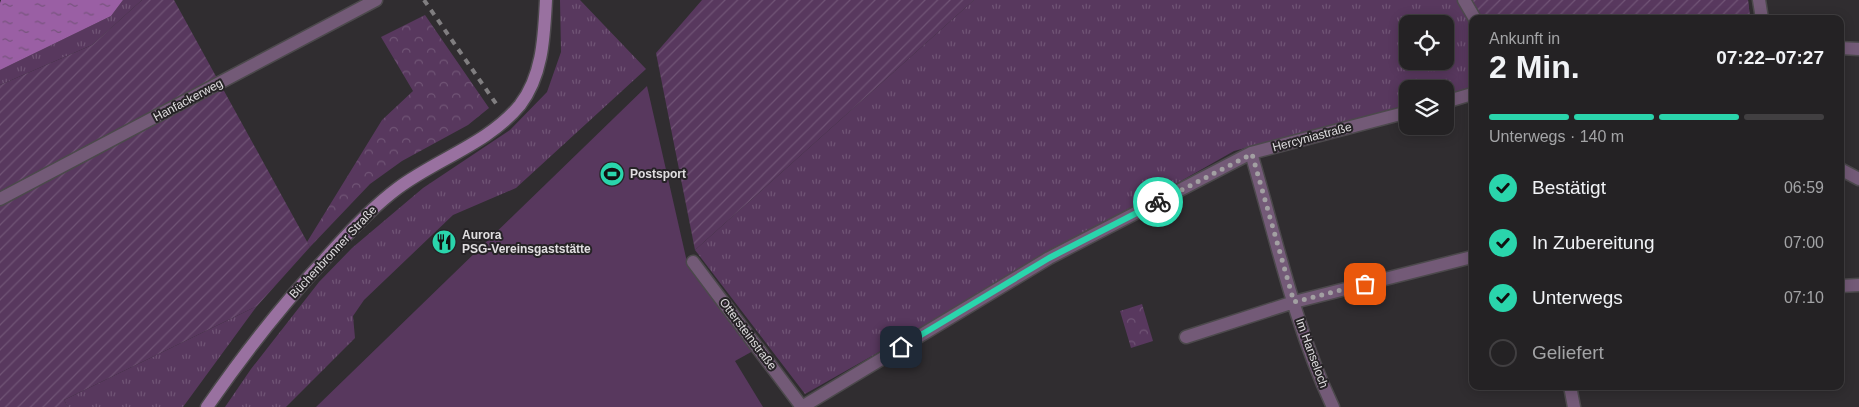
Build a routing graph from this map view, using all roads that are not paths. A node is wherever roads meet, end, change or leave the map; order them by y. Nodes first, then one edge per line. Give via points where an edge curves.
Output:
1 (376, 0) edge
2 (546, 0) edge
3 (1464, 0) edge
4 (1759, 0) edge
5 (1473, 15) edge
6 (1761, 15) edge
7 (1844, 48) edge
8 (1859, 49) edge
9 (1469, 95) edge
10 (1454, 99) edge
11 (1399, 114) edge
12 (1252, 154) junction
13 (1844, 171) edge
14 (1859, 179) edge
15 (0, 199) edge
16 (1469, 258) edge
17 (694, 262) dead end
18 (1859, 285) edge
19 (1844, 286) edge
20 (1294, 302) junction
21 (1186, 337) dead end
22 (1571, 390) edge
23 (207, 407) edge
24 (802, 407) edge
25 (1333, 407) edge
26 (1574, 407) edge

1 - 15 street, Hanfackerweg
2 - 23 main road, Büchenbronner Straße via 539,64 520,104 488,134 428,167 372,210 299,286
3 - 5 street
4 - 6 street
7 - 8 street
9 - 10 street
11 - 12 street, Hercyniastraße
12 - 20 street, Im Hanseloch
12 - 24 street, Hercyniastraße via 1049,258
13 - 14 street
16 - 20 street
17 - 24 street, Ottersteinstraße
18 - 19 street
20 - 21 street
20 - 25 street, Im Hanseloch via 1319,378
22 - 26 street

